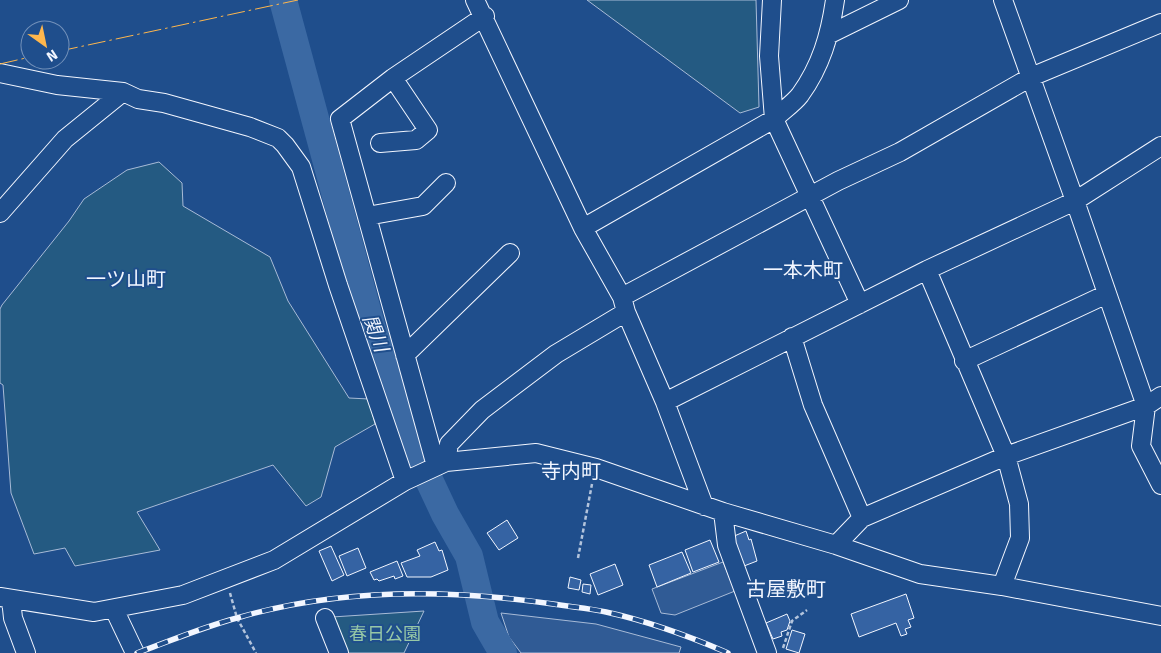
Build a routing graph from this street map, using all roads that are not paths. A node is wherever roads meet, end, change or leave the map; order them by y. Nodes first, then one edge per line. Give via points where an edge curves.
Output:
1 (475, 0) edge
2 (772, 0) edge
3 (835, 0) edge
4 (899, 0) edge
5 (1003, 0) edge
6 (485, 16) junction
7 (1161, 22) edge
8 (830, 34) junction
9 (0, 73) edge
10 (1031, 77) junction
11 (393, 78) junction
12 (123, 92) junction
13 (774, 119) junction
14 (380, 143) dead end
15 (1161, 146) edge
16 (446, 183) dead end
17 (808, 197) junction
18 (1076, 201) junction
19 (0, 212) edge
20 (366, 216) junction
21 (583, 228) junction
22 (510, 253) dead end
23 (927, 270) junction
24 (1107, 294) junction
25 (860, 304) junction
26 (624, 305) junction
27 (792, 337) junction
28 (405, 355) junction
29 (964, 361) junction
30 (1161, 396) edge
31 (665, 402) junction
32 (1146, 406) junction
33 (1006, 456) junction
34 (441, 464) junction
35 (405, 481) junction
36 (1161, 485) edge
37 (704, 506) junction
38 (723, 512) junction
39 (862, 518) junction
40 (836, 545) junction
41 (1002, 586) junction
42 (6, 598) edge
43 (114, 609) junction
44 (1161, 616) edge
45 (325, 618) dead end
46 (26, 653) edge
47 (135, 653) edge
48 (339, 653) edge
49 (767, 653) edge

1 - 6 street
2 - 13 street via 769,56
3 - 8 street
4 - 8 street
5 - 10 street
6 - 11 street
6 - 21 street via 494,42
7 - 10 street
8 - 13 street via 822,56 799,96
9 - 12 street via 57,85
10 - 17 street via 900,152
10 - 18 street
11 - 14 street via 428,130 416,140
11 - 20 street via 340,119
12 - 19 street via 65,139
12 - 35 street via 138,99 250,127 278,138 301,167
13 - 17 street
13 - 21 street
15 - 18 street
16 - 20 street via 423,206
17 - 25 street
17 - 26 street
18 - 23 street
18 - 24 street
20 - 28 street
21 - 26 street
22 - 28 street
23 - 25 street
23 - 29 street
24 - 29 street
24 - 32 street
25 - 27 street
26 - 31 street
26 - 34 street via 482,410 449,444
27 - 31 street
27 - 39 street via 813,405
28 - 34 street
29 - 33 street
30 - 32 street
31 - 37 street
32 - 33 street
32 - 36 street via 1141,446
33 - 39 street
33 - 41 street via 1019,504 1020,538
34 - 35 street
34 - 37 street via 536,453 596,468
35 - 43 street via 274,560 184,595
37 - 38 street
38 - 40 street
38 - 49 street via 727,545
39 - 40 street
40 - 41 street via 920,574
41 - 44 street
42 - 43 street via 94,612
42 - 46 street
43 - 47 street
45 - 48 street

